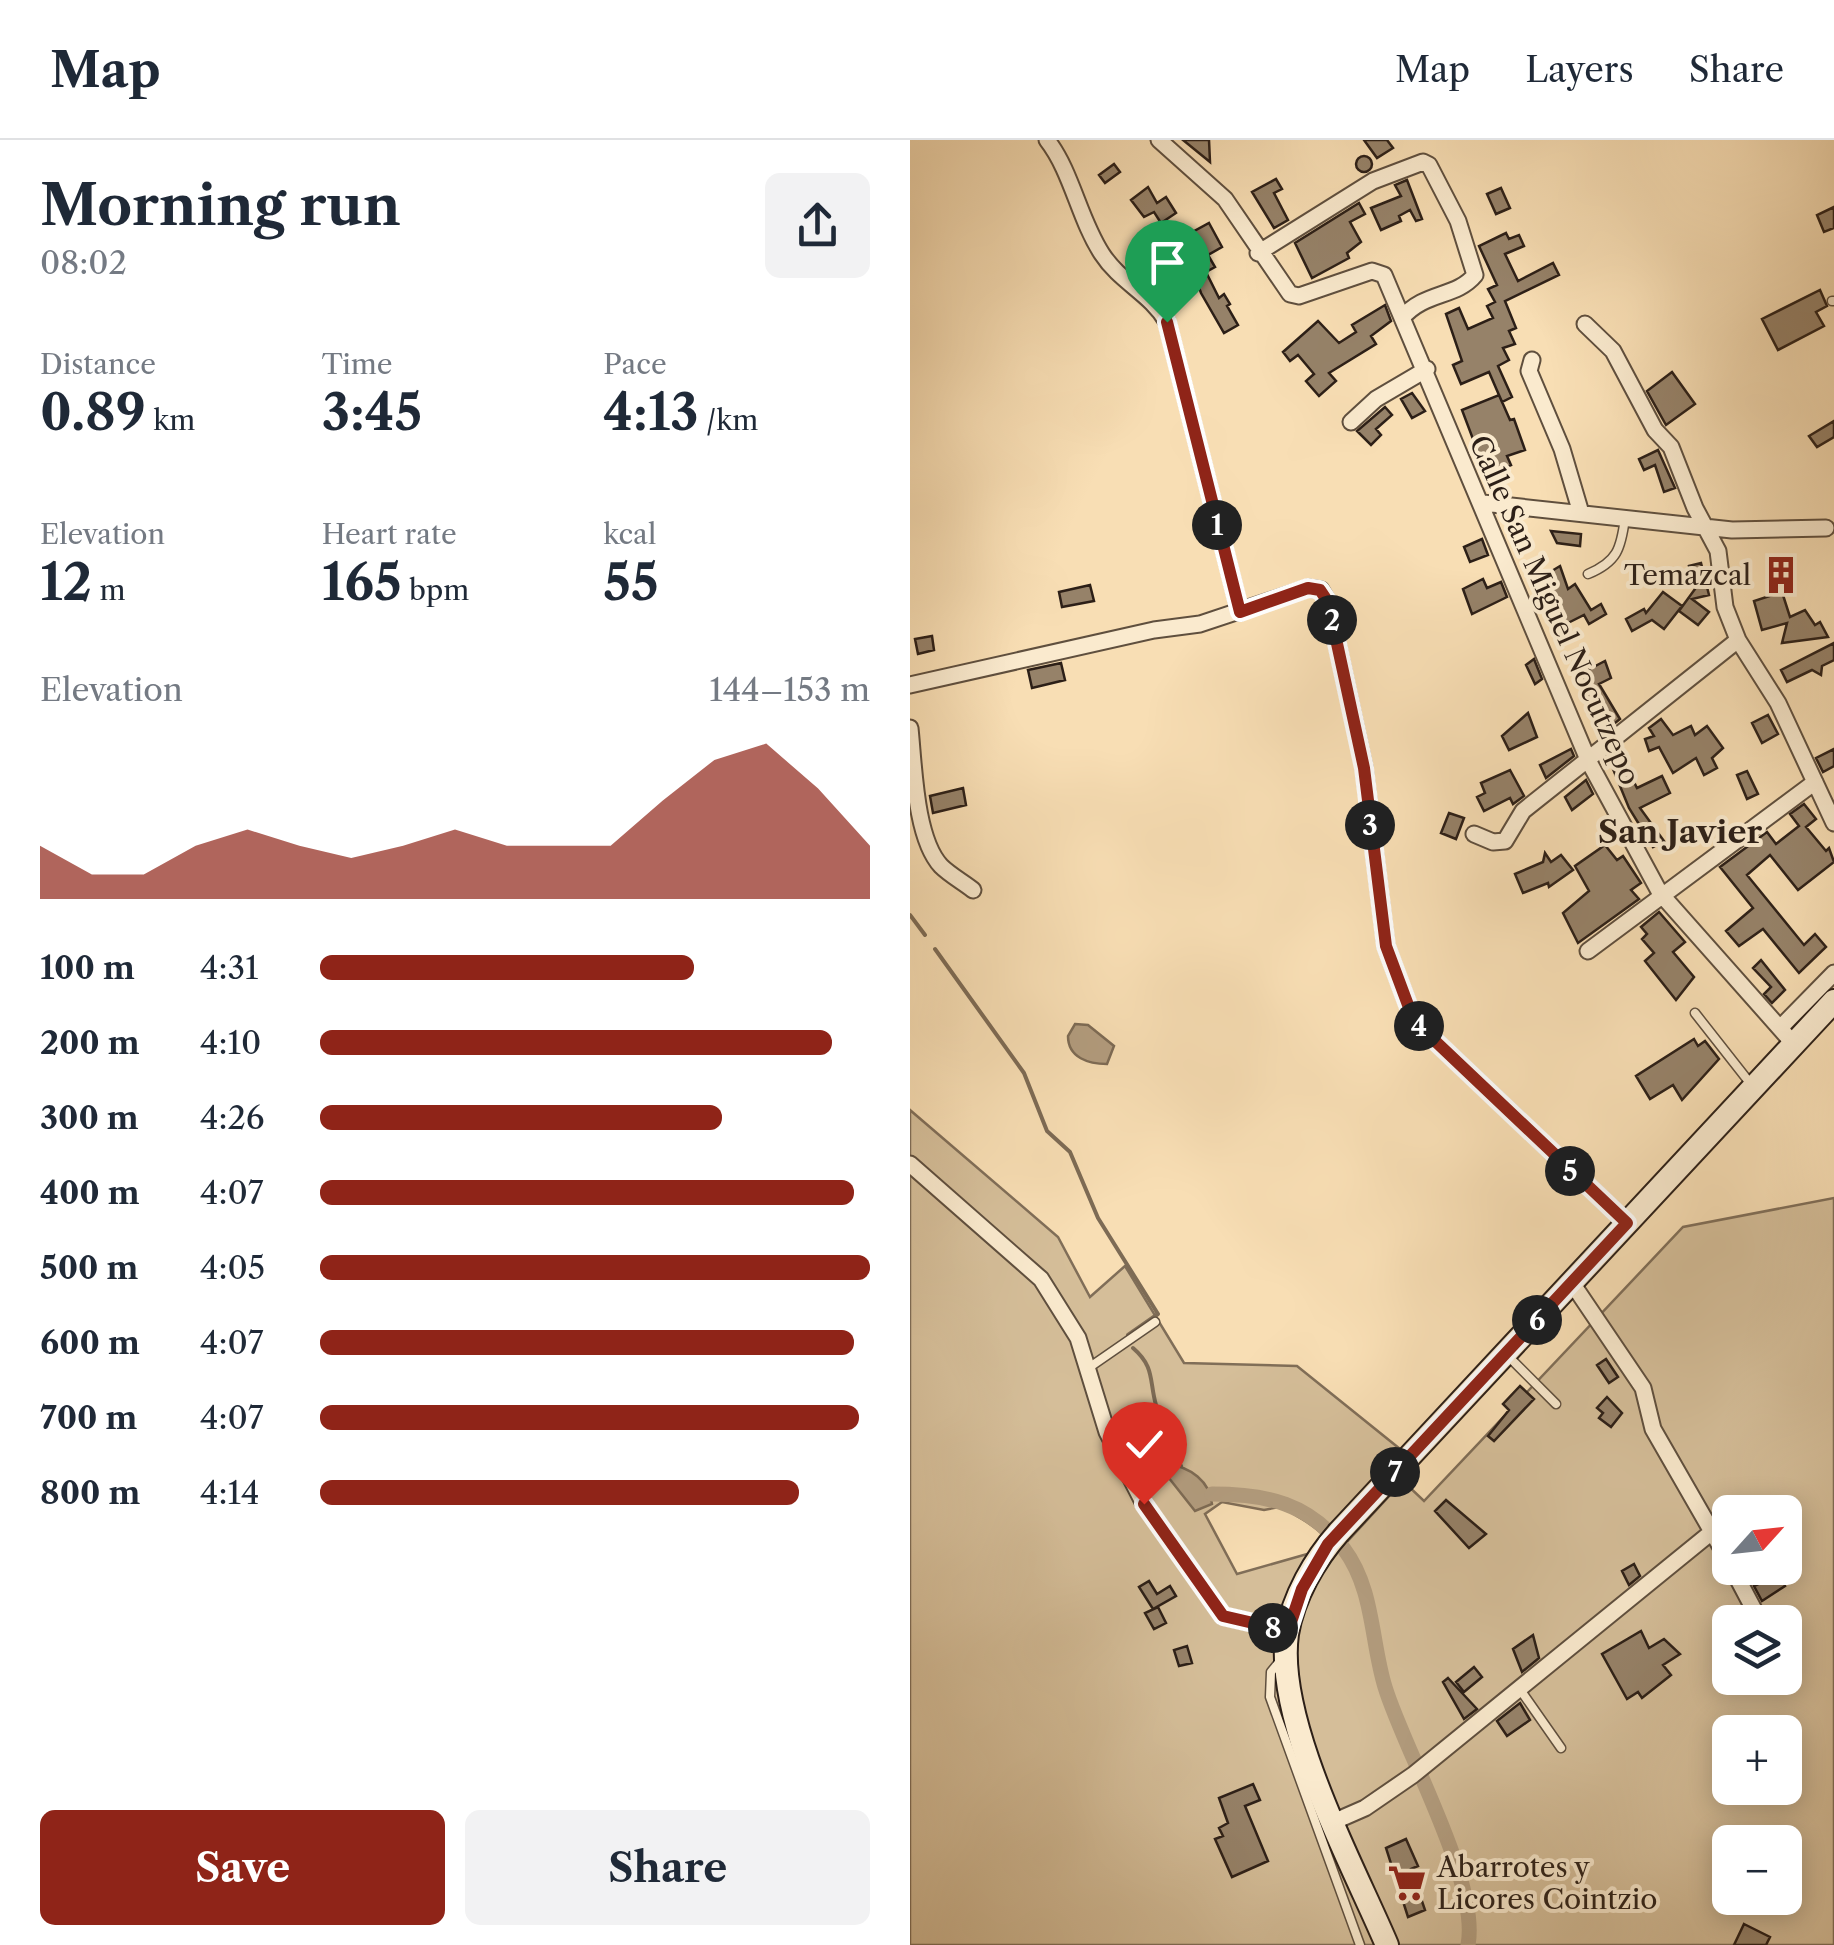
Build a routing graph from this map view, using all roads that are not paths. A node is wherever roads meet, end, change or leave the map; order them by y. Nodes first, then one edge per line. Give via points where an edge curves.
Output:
1 (1047, 140) edge
2 (1159, 140) edge
3 (1258, 253) junction
4 (1402, 318) junction
5 (1585, 324) dead end
6 (1532, 360) dead end
7 (1427, 369) junction
8 (1351, 422) dead end
9 (1484, 503) junction
10 (1582, 514) junction
11 (1625, 518) junction
12 (1705, 527) junction
13 (1826, 528) dead end
14 (1588, 574) dead end
15 (1240, 612) junction
16 (1738, 640) junction
17 (910, 685) edge
18 (910, 728) edge
19 (1589, 762) junction
20 (1815, 782) junction
21 (1834, 823) edge
22 (1474, 834) dead end
23 (973, 890) dead end
24 (1660, 893) junction
25 (1588, 950) dead end
26 (1834, 973) edge
27 (1834, 1001) edge
28 (1695, 1014) dead end
29 (1787, 1036) junction
30 (1754, 1086) junction
31 (910, 1164) edge
32 (1627, 1223) junction
33 (1572, 1283) junction
34 (1154, 1322) dead end
35 (1505, 1354) junction
36 (1087, 1369) junction
37 (1556, 1404) dead end
38 (1712, 1529) edge
39 (1712, 1532) edge
40 (1287, 1642) junction
41 (1520, 1688) junction
42 (1561, 1748) dead end
43 (1334, 1822) junction
44 (1360, 1945) edge
45 (1386, 1945) edge

1 - 15 street via 1103,257 1167,322
2 - 3 street via 1225,199
3 - 4 street, Calle San Miguel Nocutzepo via 1290,294 1299,296 1384,275
3 - 4 street via 1373,180 1423,162 1458,221 1476,275 1416,302
4 - 7 street, Calle San Miguel Nocutzepo
5 - 12 street via 1613,351 1654,430 1671,447
6 - 10 street via 1529,370
7 - 8 street
7 - 9 street, Calle San Miguel Nocutzepo
9 - 10 street
9 - 19 street, Calle San Miguel Nocutzepo
10 - 11 street
11 - 12 street
11 - 14 lane via 1614,560
12 - 13 street
12 - 16 street via 1718,550 1725,607
15 - 17 street
15 - 32 street via 1308,588 1320,590 1328,602 1364,768 1386,946 1414,1021
16 - 19 street
16 - 20 street via 1778,703
18 - 23 street via 930,849
19 - 22 street via 1522,811 1505,840
19 - 24 street, Calle San Miguel Nocutzepo
20 - 21 street
20 - 24 street
24 - 25 street
24 - 29 street, Calle San Miguel Nocutzepo
26 - 29 street
27 - 29 main road
28 - 30 lane
29 - 30 main road
30 - 32 main road
31 - 36 street via 1041,1278 1078,1338
32 - 33 main road
33 - 35 main road
33 - 38 street via 1643,1388 1653,1429
34 - 36 lane
35 - 37 lane
35 - 40 main road via 1333,1538 1302,1589
36 - 40 street via 1107,1432 1144,1504 1223,1616
39 - 41 street
40 - 43 main road via 1289,1700
40 - 44 lane via 1270,1672 1270,1696
41 - 42 lane
41 - 43 street via 1419,1770
43 - 45 main road

